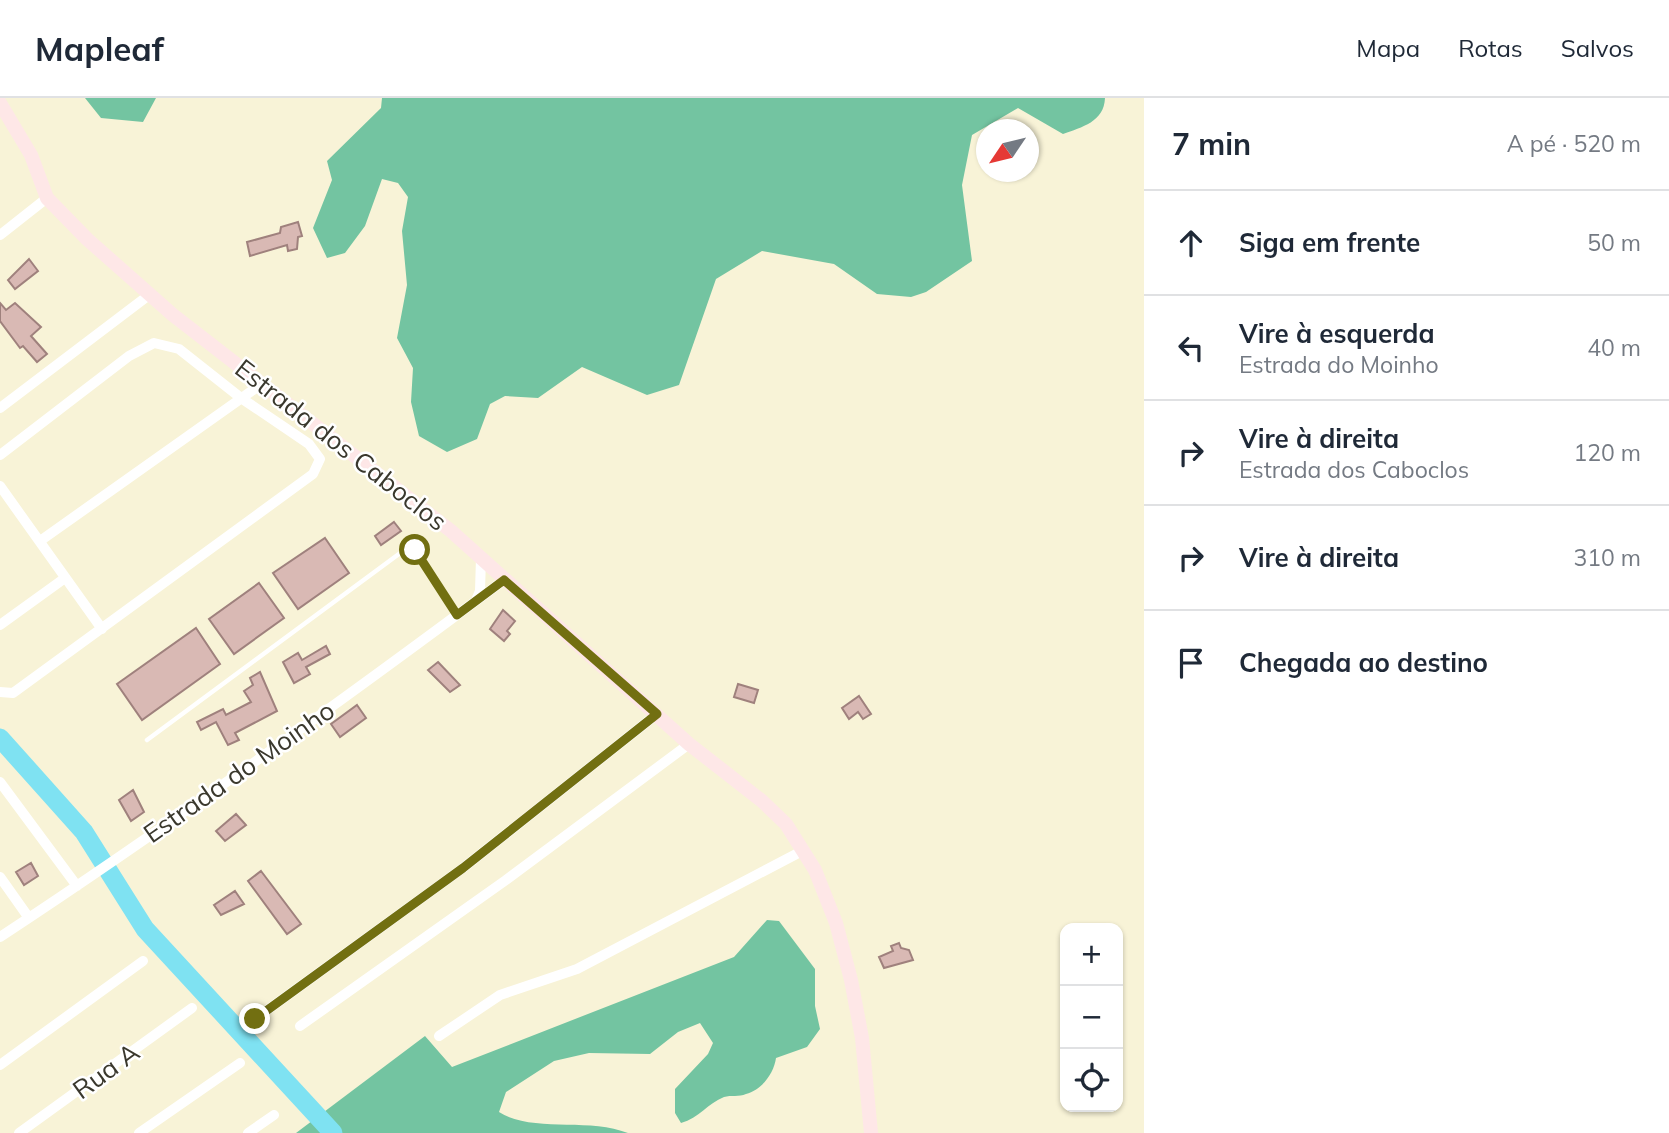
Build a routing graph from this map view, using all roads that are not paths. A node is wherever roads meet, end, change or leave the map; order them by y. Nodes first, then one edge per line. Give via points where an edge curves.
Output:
1 (0, 103) edge
2 (47, 198) junction
3 (0, 235) edge
4 (149, 295) junction
5 (263, 383) junction
6 (241, 398) junction
7 (0, 408) edge
8 (0, 455) edge
9 (0, 486) edge
10 (40, 541) junction
11 (481, 558) junction
12 (65, 578) junction
13 (504, 580) junction
14 (475, 602) junction
15 (457, 615) junction
16 (0, 625) edge
17 (102, 629) junction
18 (0, 692) edge
19 (657, 714) junction
20 (148, 740) dead end
21 (689, 744) junction
22 (0, 782) edge
23 (804, 850) junction
24 (0, 877) edge
25 (77, 886) junction
26 (29, 918) junction
27 (0, 937) edge
28 (143, 961) dead end
29 (192, 1009) dead end
30 (255, 1019) dead end
31 (300, 1026) dead end
32 (439, 1036) dead end
33 (240, 1063) dead end
34 (0, 1065) edge
35 (274, 1115) dead end
36 (19, 1133) edge
37 (139, 1133) edge
38 (248, 1133) edge
39 (871, 1133) edge

1 - 2 street, Estrada dos Caboclos via 31,155
2 - 3 street
2 - 4 street, Estrada dos Caboclos
4 - 5 street, Estrada dos Caboclos
4 - 7 street
5 - 6 street
5 - 11 street, Estrada dos Caboclos
6 - 8 street via 178,349 154,344 129,356
6 - 10 street
6 - 17 street via 309,444 320,459 319,466
9 - 10 street
10 - 12 street
11 - 13 street, Estrada dos Caboclos
11 - 14 street via 481,591
12 - 16 street
12 - 17 street
13 - 14 street, Estrada do Moinho
13 - 19 street, Estrada dos Caboclos
14 - 15 street, Estrada do Moinho
15 - 20 lane via 418,554 407,548
15 - 25 street, Estrada do Moinho
17 - 18 street via 13,693
19 - 21 street, Estrada dos Caboclos
19 - 30 street via 463,868
21 - 23 street, Estrada dos Caboclos via 762,801
21 - 31 street
22 - 25 street
23 - 32 street via 577,969 499,995
23 - 39 street, Estrada dos Caboclos via 836,923 851,980
24 - 26 street
25 - 26 street, Estrada do Moinho
26 - 27 street, Estrada do Moinho
28 - 34 street
29 - 36 street, Rua A
33 - 37 street
35 - 38 street

